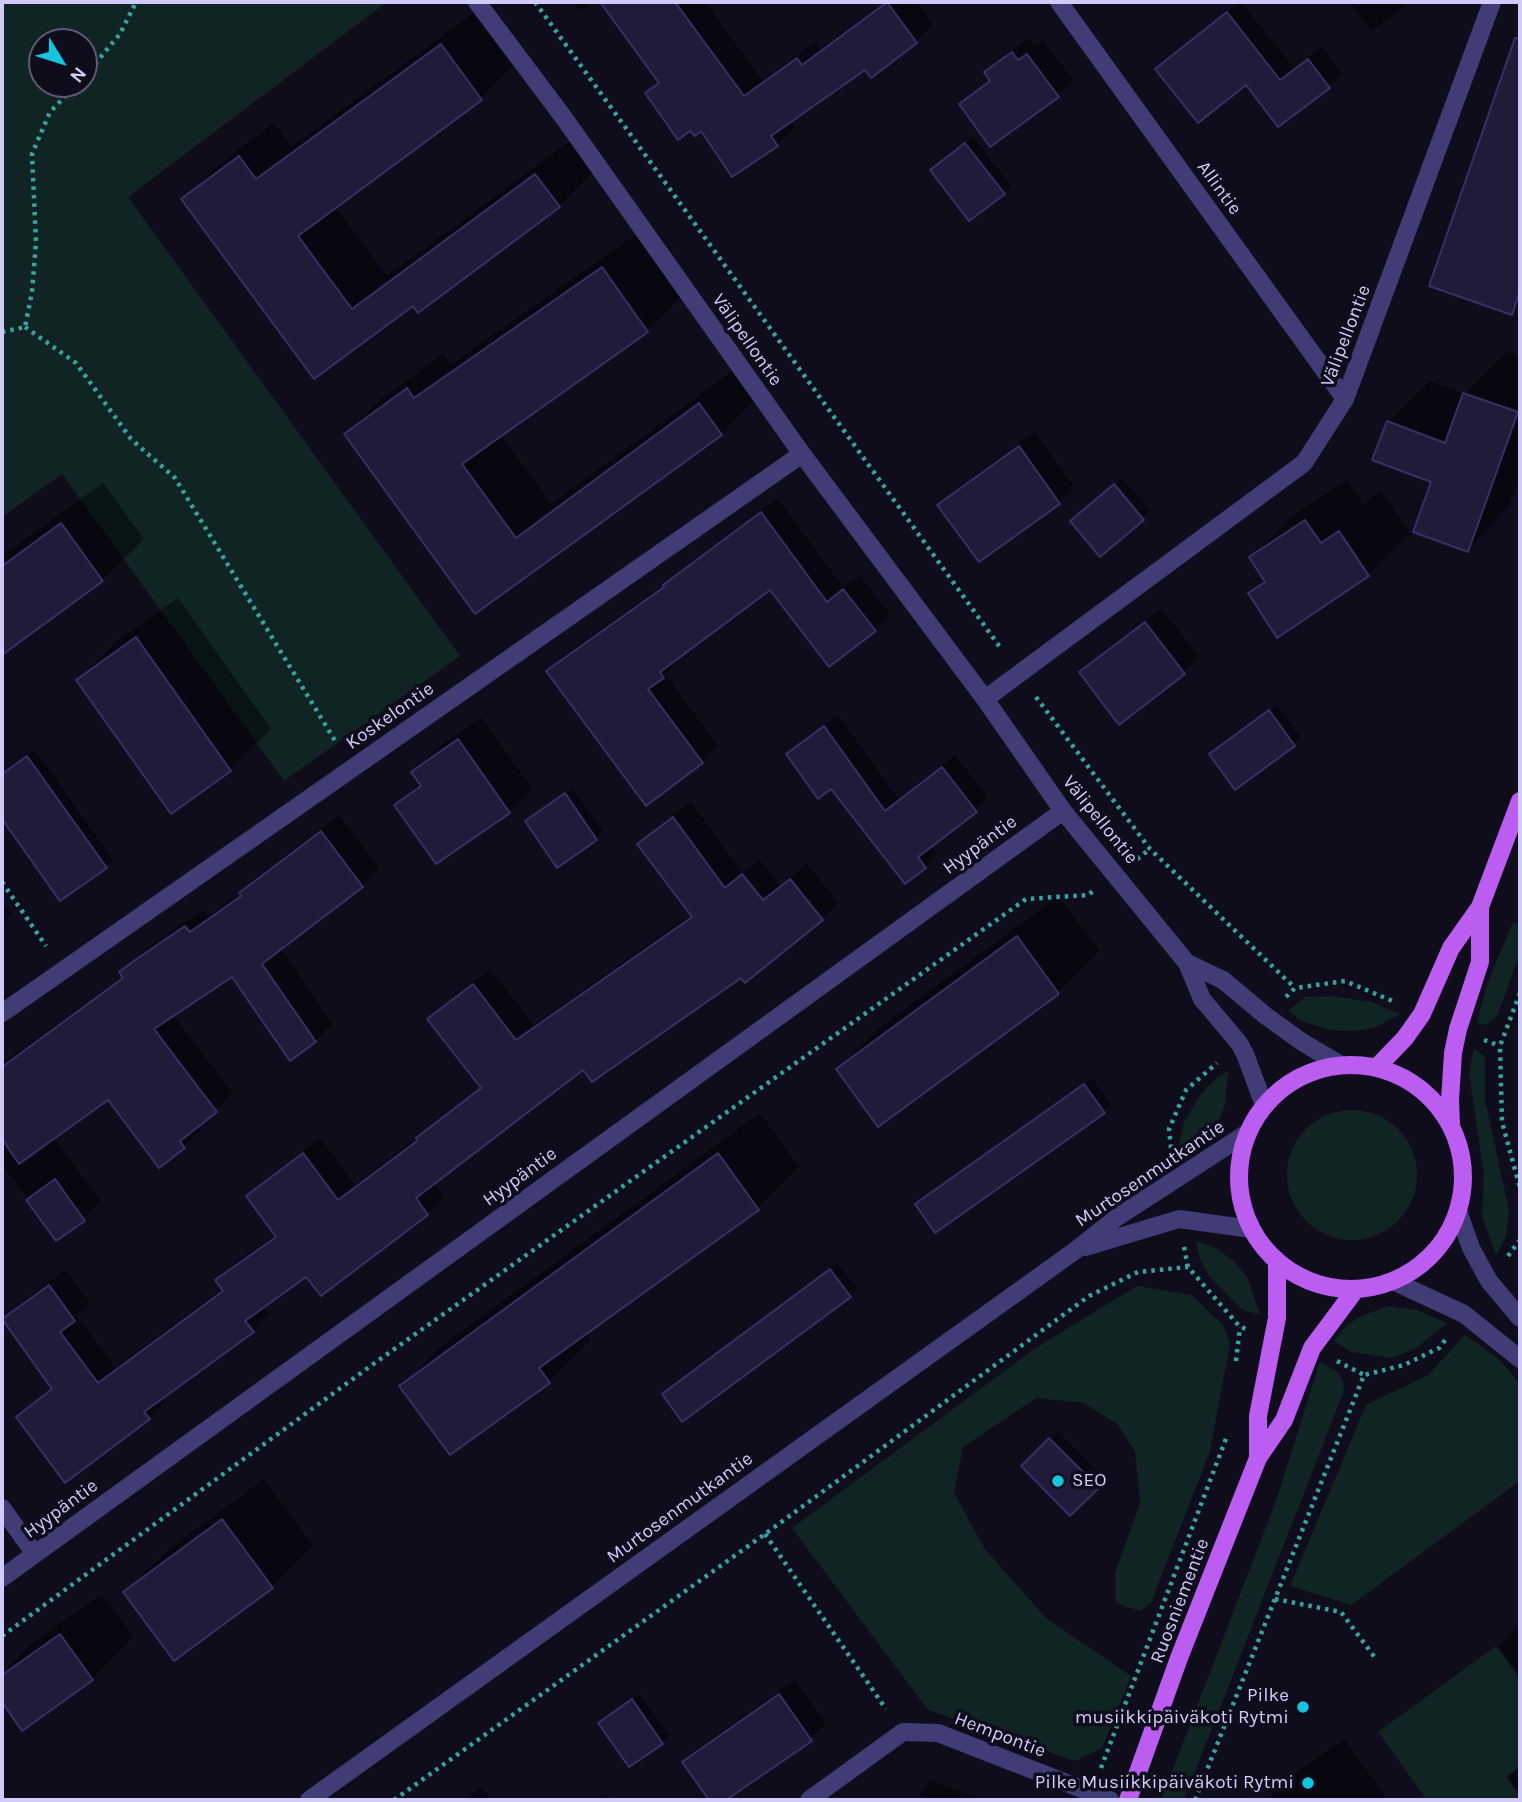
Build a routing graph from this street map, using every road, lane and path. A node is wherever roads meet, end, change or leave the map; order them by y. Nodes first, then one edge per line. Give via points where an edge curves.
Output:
1 (136, 2) edge
2 (477, 2) edge
3 (535, 2) edge
4 (1059, 2) edge
5 (1492, 2) edge
6 (98, 60) edge
7 (63, 98) edge
8 (25, 327) junction
9 (2, 332) edge
10 (1345, 399) junction
11 (802, 454) junction
12 (1019, 674) junction
13 (985, 699) junction
14 (349, 771) junction
15 (1520, 801) edge
16 (1063, 811) junction
17 (1150, 849) junction
18 (1117, 875) junction
19 (2, 882) edge
20 (1480, 907) junction
21 (1187, 963) junction
22 (62, 970) junction
23 (1295, 988) junction
24 (1520, 993) edge
25 (2, 1013) edge
26 (1422, 1014) junction
27 (1266, 1016) junction
28 (1458, 1029) junction
29 (1238, 1043) junction
30 (1500, 1046) junction
31 (1341, 1065) junction
32 (1377, 1067) junction
33 (1264, 1105) junction
34 (1451, 1124) junction
35 (1247, 1133) junction
36 (1175, 1181) junction
37 (1520, 1188) edge
38 (1458, 1211) junction
39 (1179, 1219) junction
40 (1251, 1229) junction
41 (1520, 1240) edge
42 (1076, 1250) junction
43 (1277, 1261) junction
44 (1188, 1267) junction
45 (1489, 1280) junction
46 (1393, 1281) junction
47 (1356, 1289) junction
48 (1464, 1314) junction
49 (1520, 1318) edge
50 (1240, 1327) junction
51 (1275, 1338) junction
52 (1312, 1348) junction
53 (1520, 1359) edge
54 (1235, 1368) dead end
55 (1364, 1375) junction
56 (1229, 1423) dead end
57 (1258, 1458) junction
58 (2, 1508) edge
59 (765, 1534) junction
60 (35, 1553) junction
61 (2, 1578) edge
62 (1275, 1599) junction
63 (2, 1636) edge
64 (1376, 1659) dead end
65 (903, 1732) junction
66 (1091, 1793) junction
67 (309, 1800) edge
68 (394, 1800) edge
69 (809, 1800) edge
70 (1110, 1800) edge
71 (1128, 1800) edge
72 (1195, 1800) edge

1 - 6 path via 120,34
2 - 11 street, Välipellontie
3 - 12 path
4 - 10 street, Allintie
5 - 10 street, Välipellontie
7 - 8 path via 50,111 32,154 36,242
8 - 9 path
8 - 14 path via 76,363 131,439 175,478 336,742
10 - 12 street, Välipellontie via 1304,463
11 - 13 street, Välipellontie
11 - 14 street, Koskelontie
12 - 13 street, Välipellontie
12 - 17 path
13 - 16 street, Välipellontie
14 - 22 street, Koskelontie
15 - 20 main road
16 - 18 street, Välipellontie
16 - 60 street, Hyypäntie
17 - 18 path
17 - 23 path
18 - 21 street, Välipellontie
18 - 63 path via 1088,895 1026,899 372,1365
19 - 22 path
20 - 26 main road via 1451,948
20 - 28 main road via 1480,962
21 - 27 street, Välipellontie via 1223,980
21 - 29 street, Välipellontie via 1202,999
22 - 25 street, Koskelontie
23 - 26 path via 1345,981
23 - 27 path
24 - 30 path
26 - 32 main road
27 - 31 street, Välipellontie
28 - 30 path
28 - 34 main road via 1451,1076
29 - 33 street, Välipellontie
29 - 36 path via 1186,1090 1168,1129
30 - 37 path via 1502,1122
31 - 32 main road
31 - 33 main road via 1303,1075
32 - 34 main road via 1420,1088
33 - 35 main road
34 - 38 main road via 1463,1166
35 - 36 street, Murtosenmutkantie
35 - 40 main road via 1239,1177
36 - 42 street, Murtosenmutkantie
38 - 45 street
38 - 46 main road via 1437,1249
39 - 40 street, Murtosenmutkantie
39 - 42 street, Murtosenmutkantie
39 - 44 path
40 - 43 main road
41 - 45 path
42 - 67 street, Murtosenmutkantie
43 - 47 main road via 1325,1286
43 - 51 main road, Ruosniementie
44 - 50 path
44 - 59 path via 1138,1272 1089,1296
45 - 49 street
46 - 47 main road
46 - 48 street
47 - 52 main road, Ruosniementie
48 - 53 street
48 - 55 path via 1439,1348 1404,1365
50 - 51 path
50 - 54 path
51 - 57 main road, Ruosniementie via 1258,1416
52 - 55 path
52 - 57 main road, Ruosniementie via 1283,1420
55 - 62 path
56 - 66 path
57 - 71 main road, Ruosniementie
58 - 60 street
59 - 65 path
59 - 68 path
60 - 61 street, Hyypäntie
62 - 64 path via 1341,1612
62 - 72 path
65 - 66 street, Hempontie via 938,1733
65 - 69 street
66 - 70 street, Hempontie

